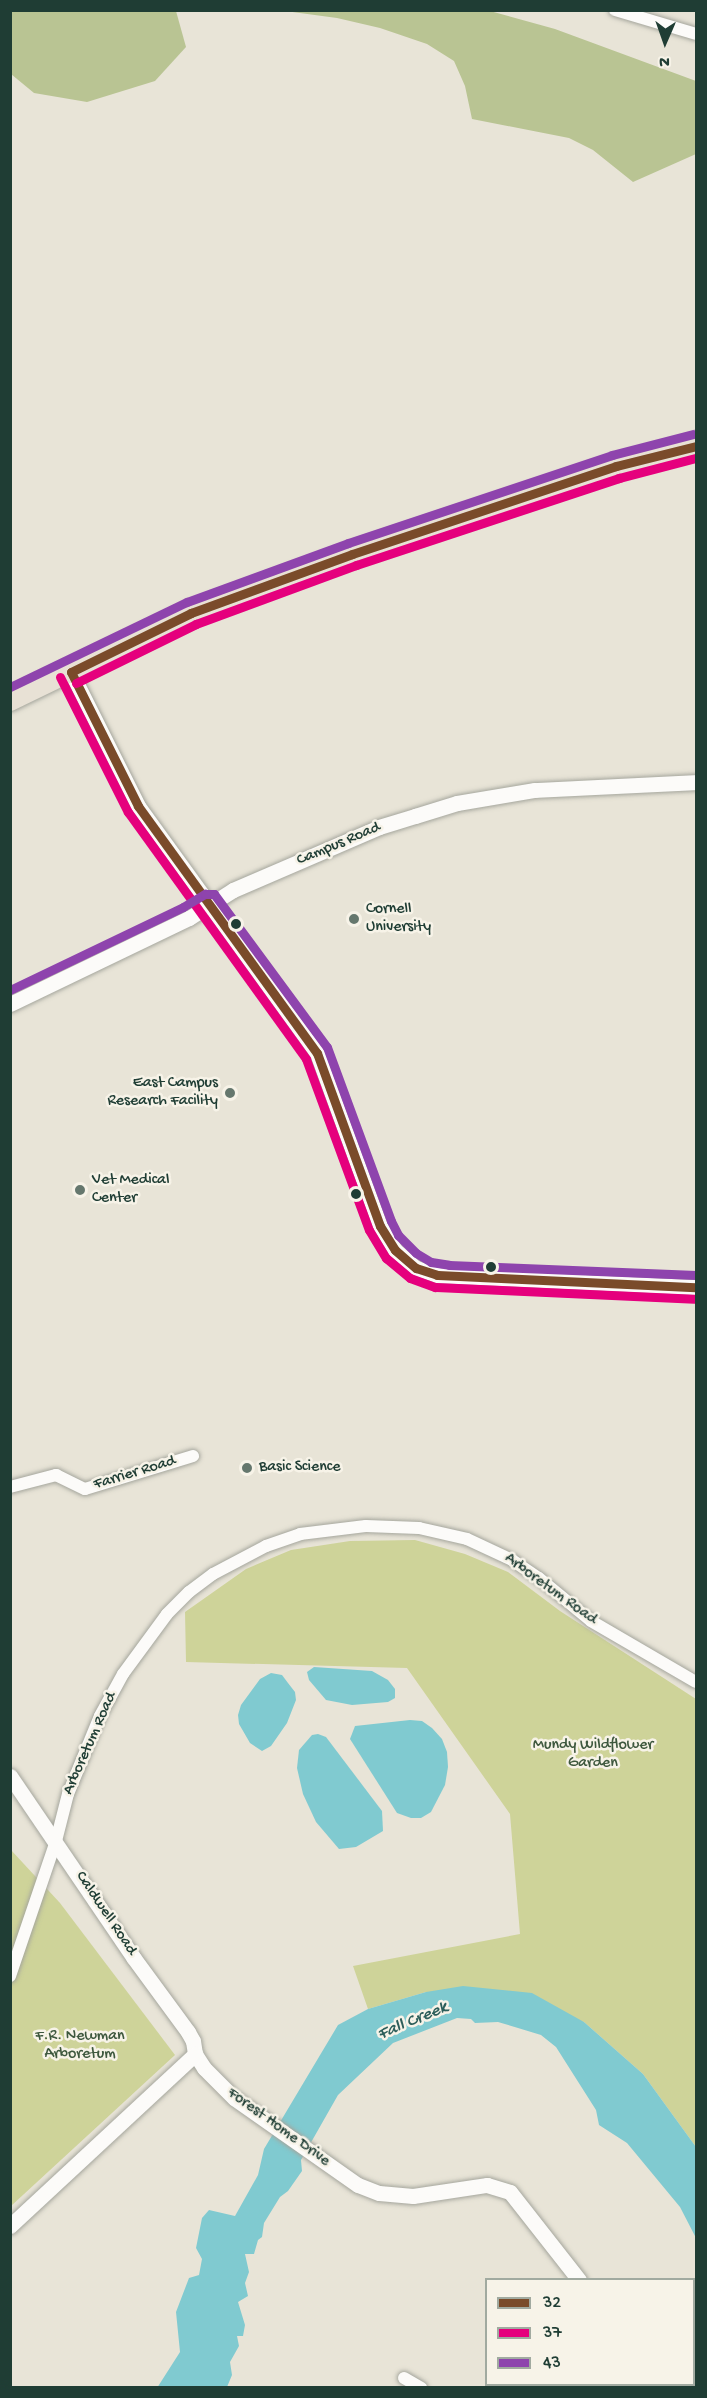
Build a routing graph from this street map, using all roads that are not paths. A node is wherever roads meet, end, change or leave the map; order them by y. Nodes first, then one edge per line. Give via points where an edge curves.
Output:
1 (615, 10) edge
2 (696, 34) edge
3 (696, 446) edge
4 (71, 672) junction
5 (10, 701) edge
6 (696, 782) edge
7 (210, 904) junction
8 (10, 1005) edge
9 (696, 1287) edge
10 (193, 1456) dead end
11 (10, 1487) edge
12 (696, 1682) edge
13 (10, 1776) edge
14 (56, 1841) junction
15 (10, 1976) edge
16 (195, 2054) junction
17 (10, 2226) edge
18 (577, 2278) edge
19 (404, 2378) dead end
20 (421, 2388) edge

1 - 2 street
3 - 4 main road via 616,466 341,558 191,613
4 - 5 main road
4 - 7 street via 138,806
6 - 7 street, Campus Road via 573,786 457,803 379,827 233,890
7 - 8 street, Campus Road via 189,918
7 - 9 street via 317,1053 380,1226 388,1242 409,1263 426,1273 448,1277
10 - 11 street, Farrier Road via 85,1489 56,1475
12 - 14 street, Arboretum Road via 591,1621 539,1578 483,1545 405,1527 366,1526 300,1534 266,1546 213,1574 167,1614 123,1674 100,1716 68,1794
13 - 14 street, Caldwell Road
14 - 15 street, Arboretum Road
14 - 16 street, Caldwell Road via 188,2032
16 - 17 street
16 - 18 street, Forest Home Drive via 219,2084 246,2106 358,2185 413,2196 487,2185 510,2192
19 - 20 street

